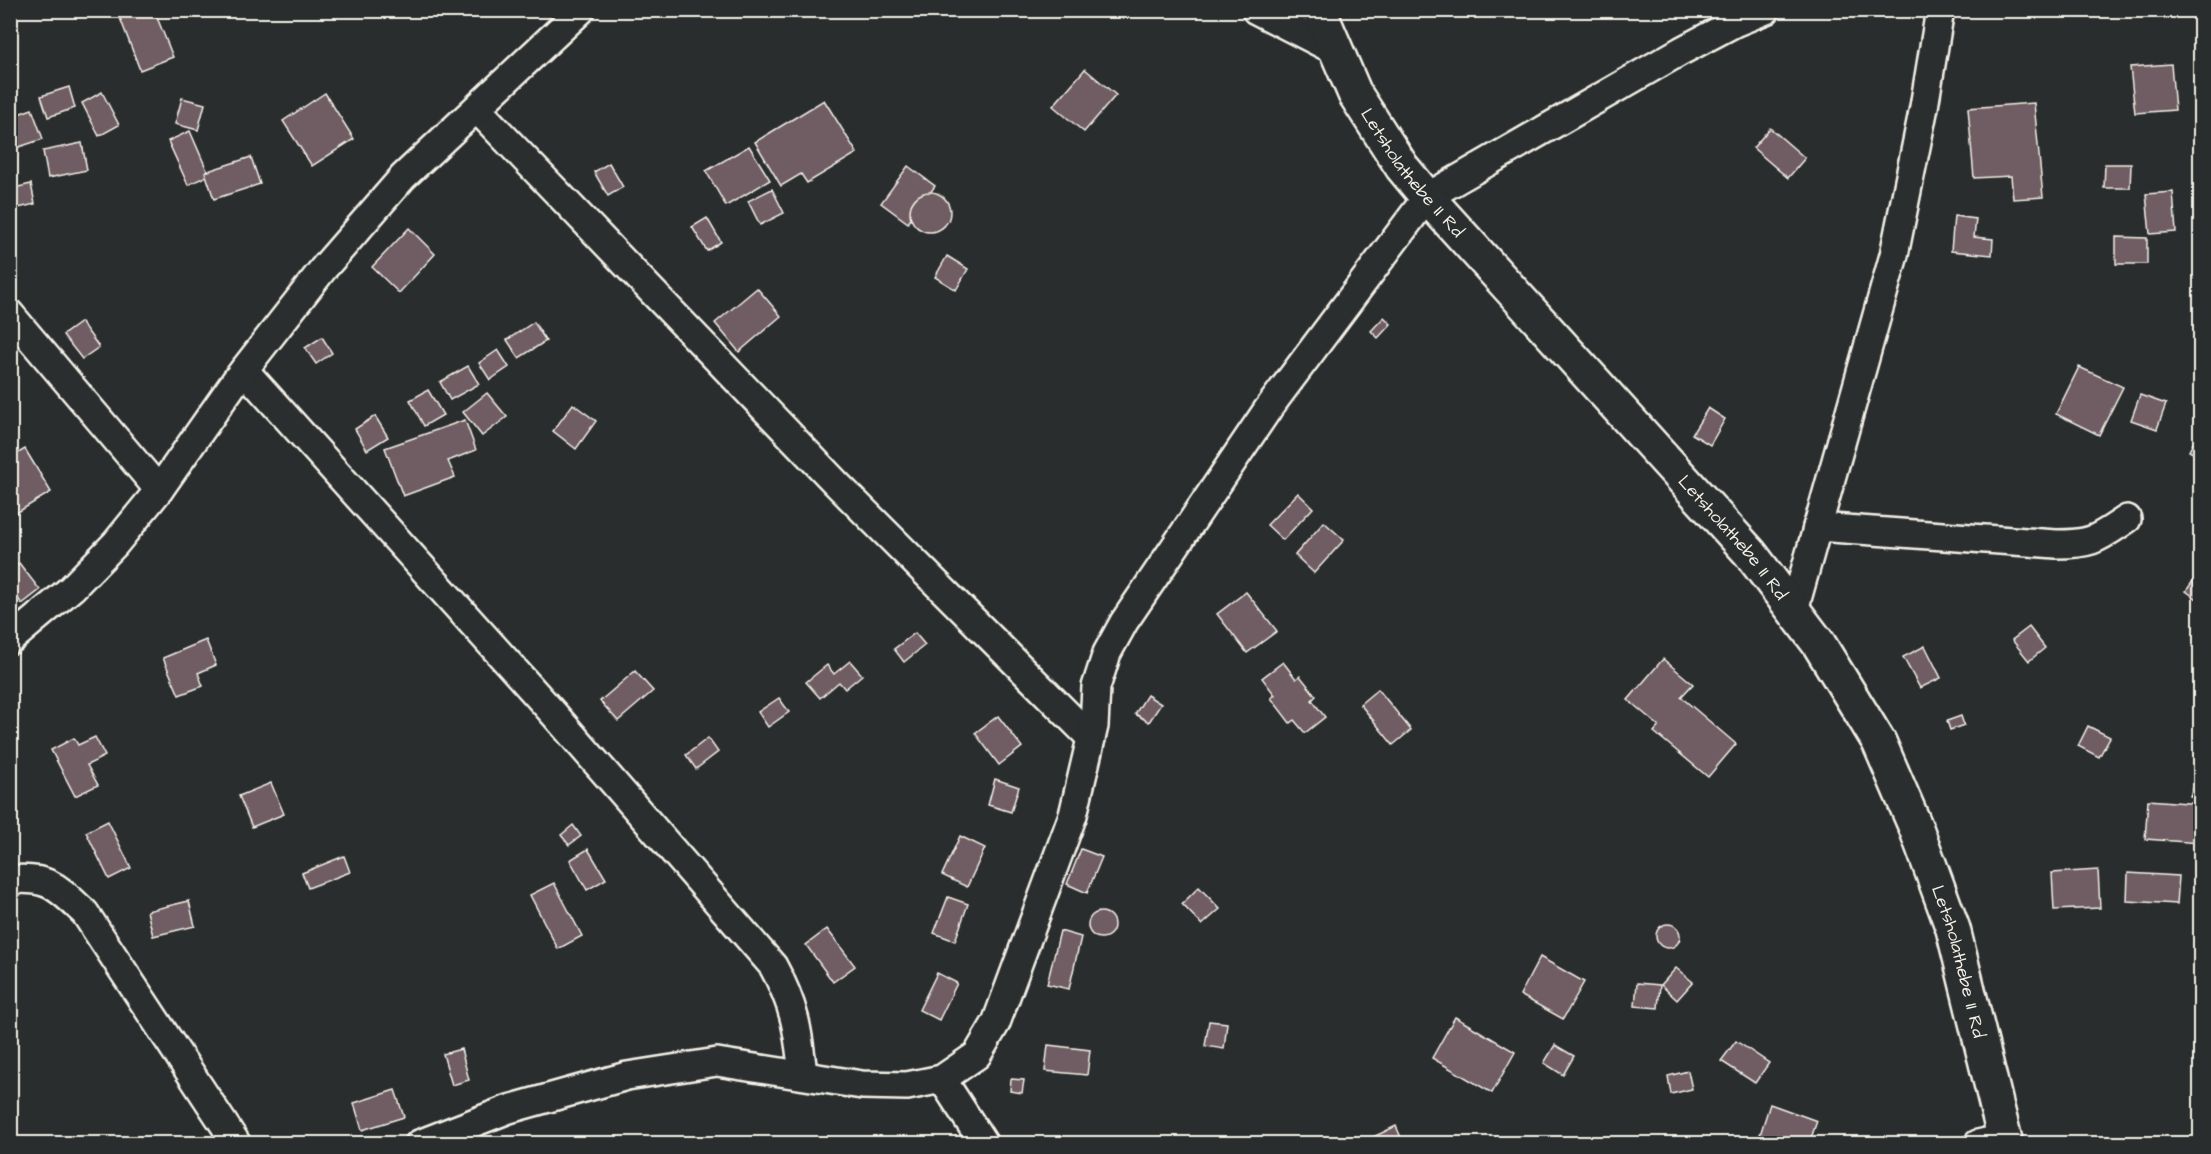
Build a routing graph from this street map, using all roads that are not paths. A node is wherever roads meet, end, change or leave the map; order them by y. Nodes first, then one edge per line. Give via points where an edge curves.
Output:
1 (581, 10) edge
2 (1256, 10) edge
3 (1319, 10) edge
4 (1766, 10) edge
5 (1940, 10) edge
6 (1336, 51) junction
7 (477, 109) junction
8 (1426, 197) junction
9 (10, 314) edge
10 (244, 370) junction
11 (159, 490) junction
12 (2127, 519) dead end
13 (1817, 527) junction
14 (1794, 610) junction
15 (10, 640) edge
16 (1091, 738) junction
17 (10, 880) edge
18 (803, 1074) junction
19 (942, 1079) junction
20 (1996, 1142) edge
21 (237, 1143) edge
22 (419, 1143) edge
23 (984, 1143) edge

1 - 7 street
2 - 6 street
3 - 6 street, Letsholathebe II Rd
4 - 8 street via 1681,51
5 - 13 street via 1894,255
6 - 8 street, Letsholathebe II Rd via 1355,94
7 - 10 street via 396,185 323,269
7 - 16 street via 828,475
8 - 14 street, Letsholathebe II Rd via 1749,553
8 - 16 street via 1268,409 1124,622 1107,653 1096,687
9 - 11 street
10 - 11 street
10 - 18 street via 554,714 773,966 797,1024
11 - 15 street via 72,588
12 - 13 street via 2093,541 2079,544
13 - 14 street
14 - 20 street, Letsholathebe II Rd via 1879,742 1916,828 1953,929
16 - 19 street via 1073,815 996,1023 977,1055
17 - 21 street via 31,878 55,886 86,914
18 - 19 street via 862,1085 907,1086
18 - 22 street via 717,1062 627,1076 509,1108
19 - 23 street

